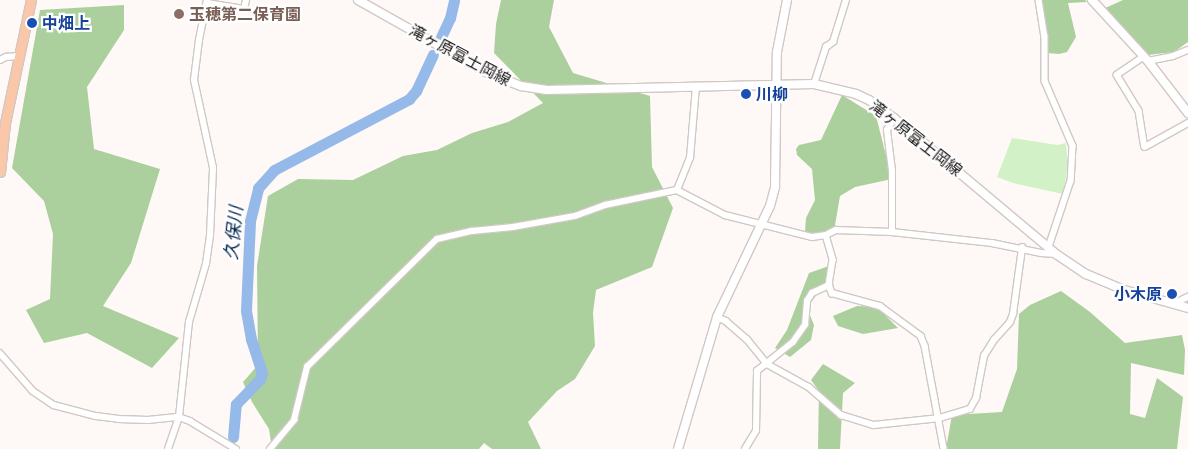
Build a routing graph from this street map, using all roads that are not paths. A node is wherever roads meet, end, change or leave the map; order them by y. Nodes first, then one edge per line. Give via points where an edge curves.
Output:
1 (31, 0) edge
2 (246, 0) edge
3 (358, 0) edge
4 (787, 0) edge
5 (846, 0) edge
6 (1039, 0) edge
7 (1092, 0) edge
8 (207, 2) edge
9 (1188, 50) edge
10 (18, 56) junction
11 (1146, 59) junction
12 (0, 60) edge
13 (814, 84) junction
14 (777, 85) junction
15 (696, 86) junction
16 (1188, 113) edge
17 (894, 118) junction
18 (1188, 124) edge
19 (0, 172) edge
20 (676, 190) junction
21 (761, 225) junction
22 (892, 232) junction
23 (826, 235) junction
24 (1049, 247) junction
25 (1022, 248) junction
26 (1056, 254) junction
27 (828, 285) junction
28 (1188, 297) edge
29 (1173, 304) junction
30 (1188, 308) edge
31 (717, 317) junction
32 (0, 353) edge
33 (767, 364) junction
34 (179, 417) junction
35 (940, 418) junction
36 (168, 449) edge
37 (236, 449) edge
38 (270, 449) edge
39 (678, 449) edge
40 (745, 449) edge
41 (944, 449) edge

1 - 10 main road
2 - 8 street via 244,9
3 - 15 main road, 滝ヶ原富士岡線 via 486,72 521,86 547,90
4 - 14 main road via 777,52
5 - 13 street via 833,42 826,48
6 - 24 street via 1045,36 1045,82 1073,146 1071,181
7 - 11 main road
8 - 34 street via 194,80 212,168 210,235 206,264 189,322
9 - 11 street via 1173,56
10 - 12 street
10 - 19 main road
11 - 16 main road
11 - 18 street via 1117,75 1139,111 1145,147
13 - 14 main road, 滝ヶ原富士岡線
13 - 17 main road, 滝ヶ原富士岡線 via 856,94
14 - 15 main road, 滝ヶ原富士岡線
14 - 21 main road via 775,187
15 - 20 street via 690,158
17 - 22 street via 887,130 893,194
17 - 24 main road, 滝ヶ原富士岡線
20 - 21 street via 725,215
20 - 38 street via 605,205 575,216 438,239 307,367 294,420
21 - 23 street via 812,238
21 - 31 main road
22 - 23 street via 836,230
22 - 25 street
23 - 27 street via 833,260
24 - 26 main road, 滝ヶ原富士岡線
25 - 26 street
25 - 35 street via 1014,314 984,356 976,398 970,409
26 - 29 main road, 滝ヶ原富士岡線 via 1100,281
27 - 33 street via 812,293 807,301 805,325 793,342
27 - 35 street via 832,293 880,306 921,336 926,346
28 - 29 street
29 - 30 main road, 滝ヶ原富士岡線
31 - 33 street via 747,339
31 - 39 main road
32 - 34 street via 32,391 54,405 119,419
33 - 35 street via 809,387 842,415 854,420 874,425
33 - 40 street via 757,372 756,431
34 - 36 street
34 - 37 street
35 - 41 street

